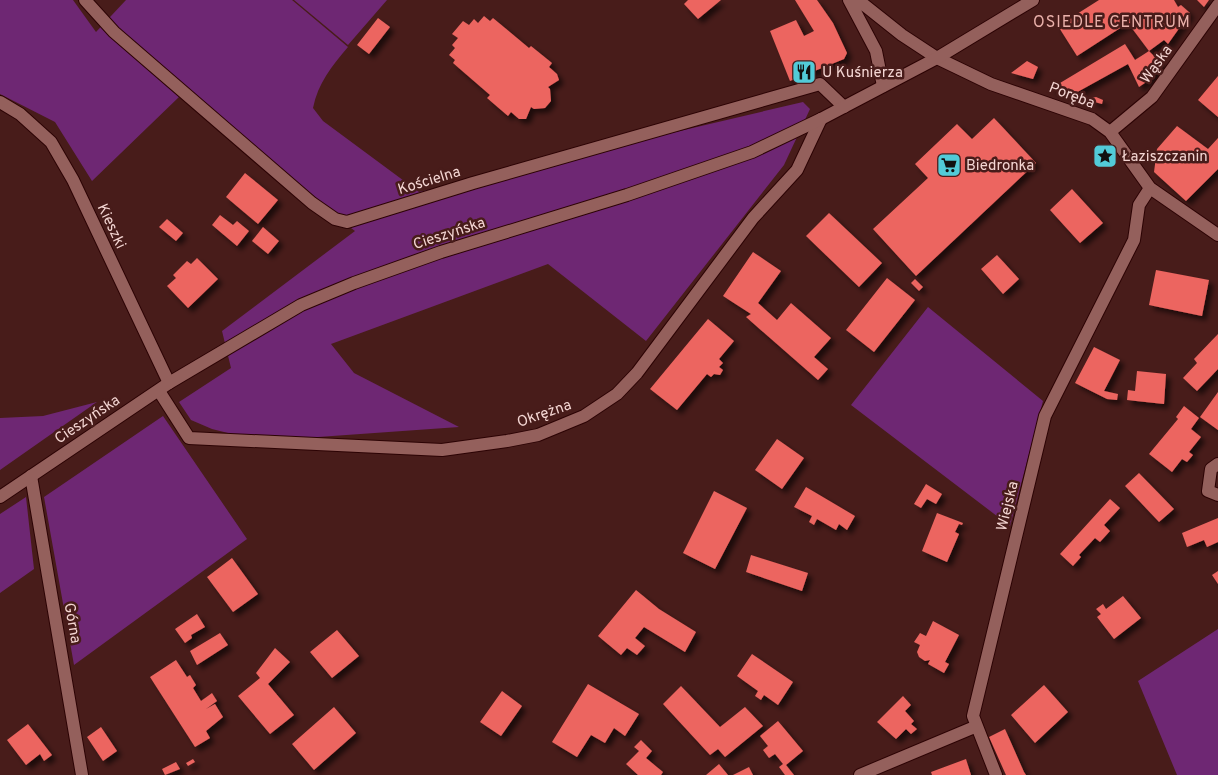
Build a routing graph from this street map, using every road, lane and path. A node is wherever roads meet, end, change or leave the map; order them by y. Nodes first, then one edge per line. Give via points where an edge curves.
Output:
1 (85, 0) edge
2 (849, 0) edge
3 (858, 0) edge
4 (1033, 0) edge
5 (1218, 5) edge
6 (937, 58) junction
7 (883, 86) junction
8 (0, 102) edge
9 (844, 107) junction
10 (821, 119) junction
11 (1110, 132) junction
12 (1150, 188) junction
13 (1215, 228) edge
14 (164, 387) junction
15 (1218, 464) edge
16 (31, 476) junction
17 (1218, 495) edge
18 (0, 497) edge
19 (977, 726) junction
20 (82, 775) edge
21 (860, 775) edge
22 (996, 775) edge

1 - 9 street, Kościelna via 114,32 305,197 335,219 347,222 820,84
2 - 7 street via 876,51
3 - 6 street, Poręba
4 - 6 street, Cieszyńska
5 - 11 street, Wąska via 1152,98
6 - 7 street, Cieszyńska
6 - 11 street, Poręba via 991,84 1092,119
7 - 9 street, Cieszyńska
8 - 14 street, Kieszki via 20,114 51,142 73,180
9 - 10 street, Cieszyńska
10 - 14 street, Cieszyńska via 743,155 627,195 440,252 354,283 301,305
10 - 14 street, Okrężna via 797,170 753,218 637,373 617,394 584,416 538,435 442,450 189,438
11 - 12 street, Poręba
12 - 13 street, Poręba
12 - 19 street, Wiejska via 1139,206 1134,240 1045,416 973,716
14 - 16 street, Cieszyńska
15 - 17 street via 1211,469 1208,491
16 - 18 street, Cieszyńska
16 - 20 street, Górna
19 - 21 street
19 - 22 street, Wiejska

